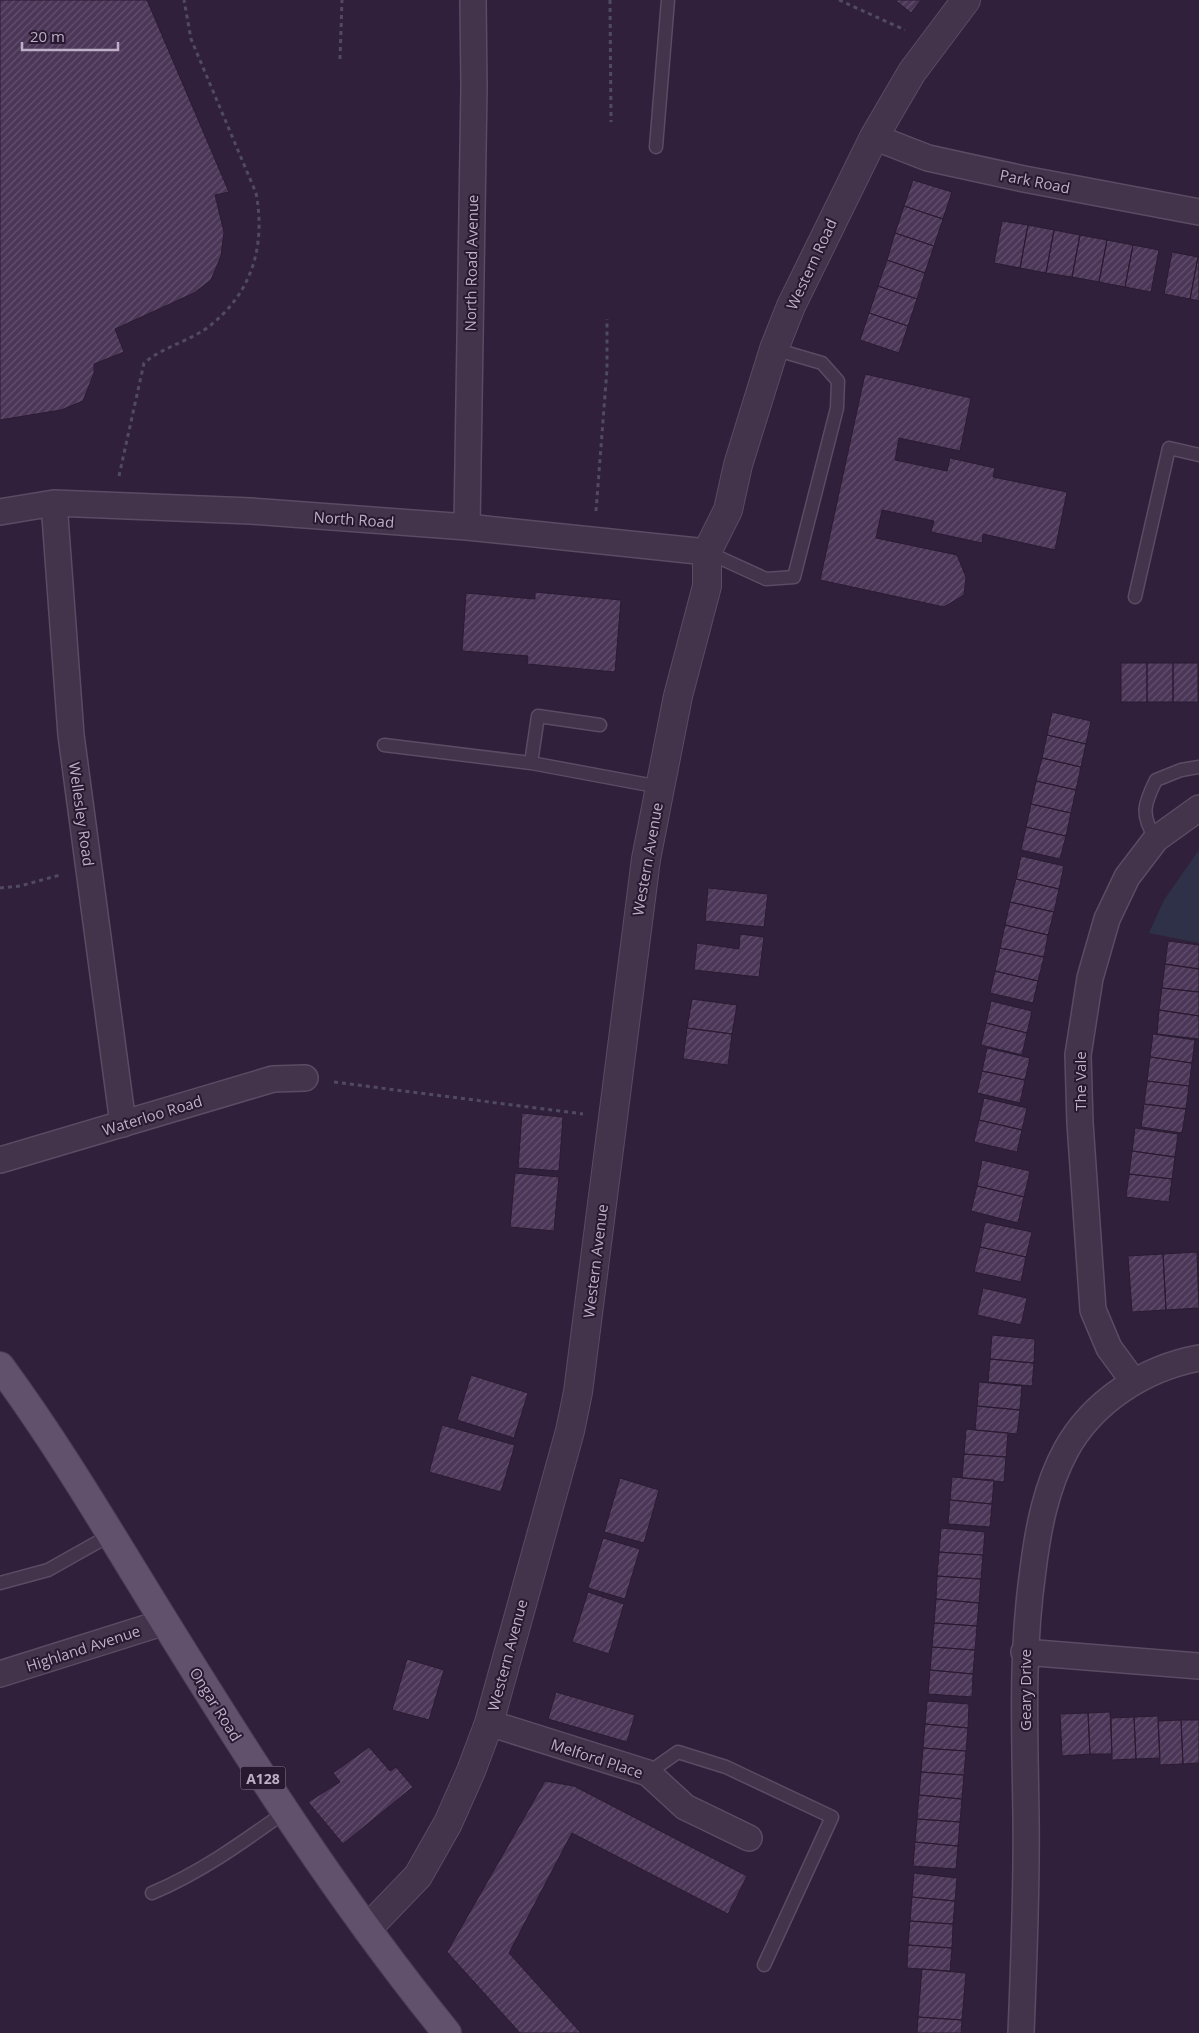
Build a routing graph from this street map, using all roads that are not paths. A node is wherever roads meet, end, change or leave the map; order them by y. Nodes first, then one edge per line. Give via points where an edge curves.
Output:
1 (473, 0) edge
2 (668, 0) edge
3 (966, 0) edge
4 (874, 138) junction
5 (656, 148) dead end
6 (1199, 212) edge
7 (774, 349) junction
8 (1199, 455) edge
9 (54, 503) junction
10 (0, 512) edge
11 (467, 527) junction
12 (707, 552) junction
13 (1135, 597) dead end
14 (600, 725) dead end
15 (384, 745) dead end
16 (531, 763) junction
17 (1199, 767) edge
18 (660, 787) junction
19 (1199, 808) edge
20 (1156, 839) junction
21 (305, 1078) road end
22 (123, 1124) junction
23 (0, 1160) edge
24 (1199, 1358) edge
25 (0, 1366) edge
26 (1134, 1382) junction
27 (112, 1534) junction
28 (0, 1583) edge
29 (165, 1622) junction
30 (1024, 1652) junction
31 (1199, 1666) edge
32 (0, 1674) edge
33 (489, 1724) junction
34 (648, 1773) junction
35 (285, 1812) junction
36 (749, 1838) dead end
37 (152, 1893) dead end
38 (367, 1929) junction
39 (764, 1965) dead end
40 (447, 2033) edge
41 (1021, 2033) edge

1 - 11 street, North Road Avenue
2 - 5 lane
3 - 4 street, Western Road via 912,72
4 - 6 street, Park Road via 928,158
4 - 7 street, Western Road via 795,297
7 - 12 street, Western Road via 738,465 728,510
7 - 12 lane via 822,363 838,381 837,408 794,577 766,579
8 - 13 lane via 1169,448
9 - 10 street, North Road
9 - 11 street, North Road
9 - 22 street, Wellesley Road via 71,736
11 - 12 street, North Road
12 - 18 street, Western Avenue via 707,586 678,696
14 - 16 lane via 538,716
15 - 16 lane
16 - 18 lane
17 - 20 lane via 1156,780 1145,803 1148,827
18 - 33 street, Western Avenue via 634,940 578,1392
19 - 20 street, The Vale
20 - 26 street, The Vale via 1127,877 1108,919 1090,978 1078,1054 1093,1310 1109,1348
21 - 22 street, Waterloo Road via 272,1079
22 - 23 street, Waterloo Road
24 - 26 street, Geary Drive
25 - 27 main road, Ongar Road / A128
26 - 30 street, Geary Drive via 1113,1395 1086,1422 1066,1450 1050,1487 1037,1537
27 - 28 lane via 48,1570
27 - 29 main road, Ongar Road / A128
29 - 32 street, Highland Avenue
29 - 35 main road, Ongar Road / A128
30 - 31 street
30 - 41 street, Geary Drive via 1027,1875
33 - 34 street, Melford Place
33 - 38 street, Western Avenue via 431,1856 418,1876
34 - 36 street, Melford Place via 685,1807
34 - 39 lane via 678,1752 726,1767 832,1818
35 - 37 lane via 229,1851
35 - 38 main road, Ongar Road / A128
38 - 40 main road, Ongar Road / A128

